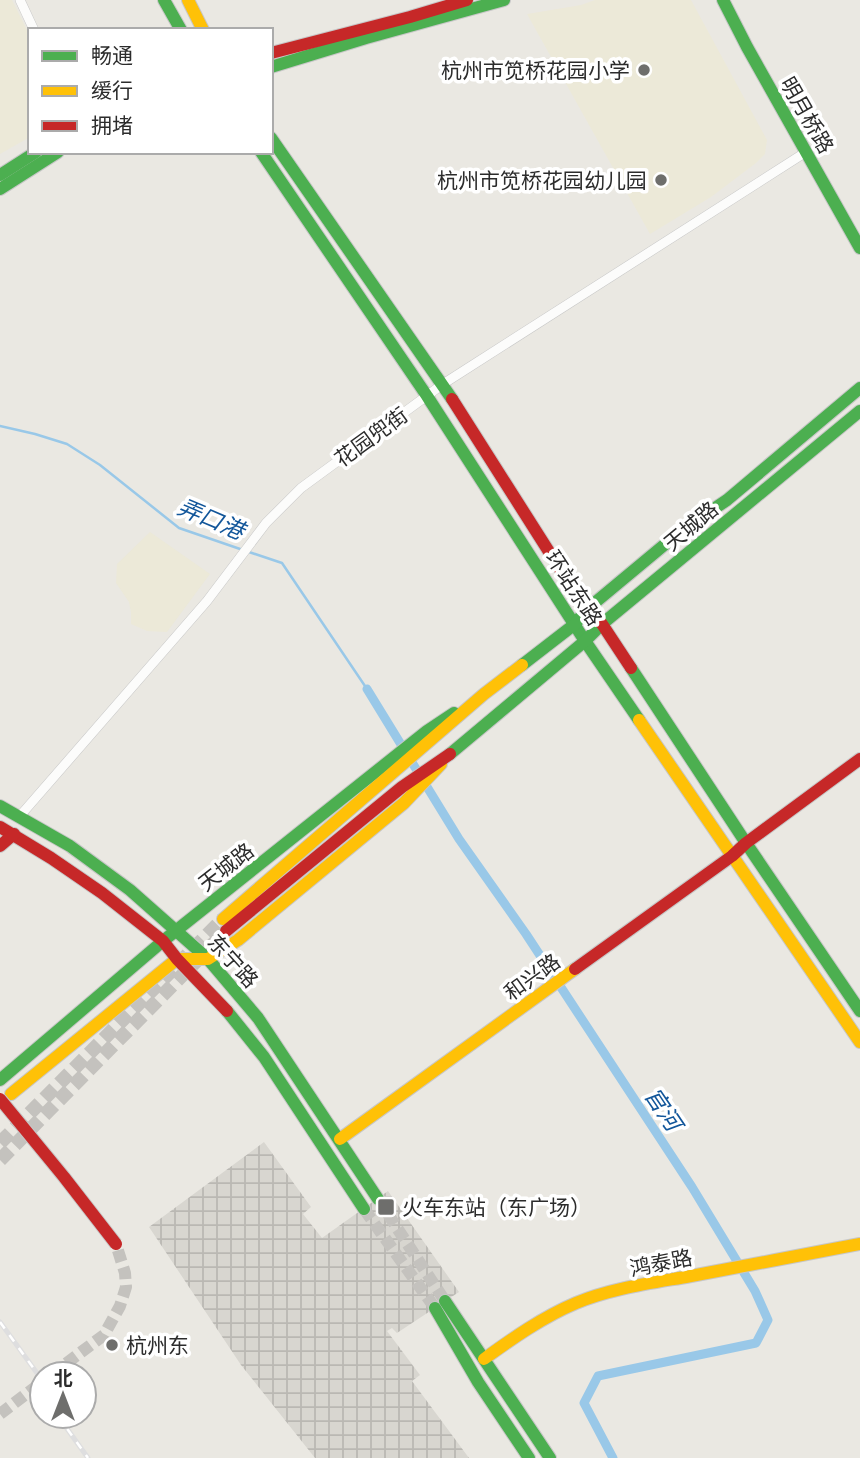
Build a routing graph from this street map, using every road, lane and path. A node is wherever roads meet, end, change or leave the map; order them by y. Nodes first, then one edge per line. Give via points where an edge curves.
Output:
1 (20, 0) edge
2 (164, 0) edge
3 (188, 0) edge
4 (467, 0) edge
5 (504, 0) edge
6 (723, 0) edge
7 (33, 28) edge
8 (180, 28) edge
9 (202, 28) edge
10 (273, 52) edge
11 (273, 66) edge
12 (273, 141) edge
13 (806, 152) junction
14 (33, 154) edge
15 (55, 154) edge
16 (262, 154) edge
17 (0, 175) edge
18 (0, 189) edge
19 (860, 248) edge
20 (443, 384) junction
21 (860, 388) edge
22 (428, 396) junction
23 (860, 411) edge
24 (586, 610) junction
25 (575, 624) junction
26 (602, 624) junction
27 (585, 641) junction
28 (451, 753) junction
29 (860, 759) edge
30 (393, 766) junction
31 (408, 791) junction
32 (0, 806) edge
33 (19, 817) junction
34 (0, 828) edge
35 (14, 835) junction
36 (746, 843) junction
37 (0, 846) edge
38 (732, 856) junction
39 (177, 930) junction
40 (163, 941) junction
41 (177, 959) junction
42 (208, 959) junction
43 (860, 1011) edge
44 (860, 1042) edge
45 (0, 1082) edge
46 (6, 1097) edge
47 (340, 1139) junction
48 (378, 1199) tunnel mouth
49 (364, 1209) tunnel mouth
50 (116, 1244) tunnel mouth
51 (860, 1244) edge
52 (484, 1359) junction
53 (529, 1458) edge
54 (550, 1458) edge

1 - 7 street
2 - 8 main road
3 - 9 main road
4 - 10 main road
5 - 11 main road
6 - 13 main road, 明月桥路
12 - 20 main road, 环站东路
13 - 19 main road, 明月桥路
13 - 20 street, 花园兜街
14 - 17 main road
15 - 18 main road
16 - 22 main road, 环站东路
20 - 22 street, 花园兜街
20 - 24 main road, 环站东路
21 - 24 main road, 天城路
22 - 25 main road, 环站东路
22 - 33 street, 花园兜街 via 309,482 266,523 207,601
23 - 26 main road, 天城路
24 - 25 main road, 天城路
24 - 26 main road, 环站东路
25 - 27 main road, 环站东路
25 - 30 main road, 天城路
26 - 27 main road, 天城路
26 - 36 main road, 环站东路
27 - 28 main road, 天城路
27 - 38 main road, 环站东路
28 - 31 main road, 天城路
28 - 31 main road, 天城路 via 426,782
29 - 36 main road, 和兴路
30 - 31 main road, 天城路 via 224,925
30 - 39 main road, 天城路
31 - 42 main road, 天城路 via 237,940
32 - 33 main road, 东宁路
33 - 39 main road, 东宁路 via 70,846
34 - 35 main road, 东宁路
35 - 37 main road
35 - 40 main road, 东宁路 via 102,893
36 - 38 main road, 和兴路
36 - 43 main road, 环站东路
38 - 44 main road, 环站东路
38 - 47 main road, 和兴路
39 - 40 main road, 天城路
39 - 42 main road, 东宁路
40 - 41 main road, 东宁路
40 - 45 main road, 天城路
41 - 42 main road
41 - 46 main road
41 - 49 main road, 东宁路 via 264,1058
42 - 47 main road, 东宁路 via 258,1018
45 - 46 street
46 - 50 main road, bridge
47 - 48 main road, 东宁路
51 - 52 main road, 鸿泰路 via 651,1283 577,1302
52 - 53 main road via 440,1305 478,1382
52 - 54 main road

